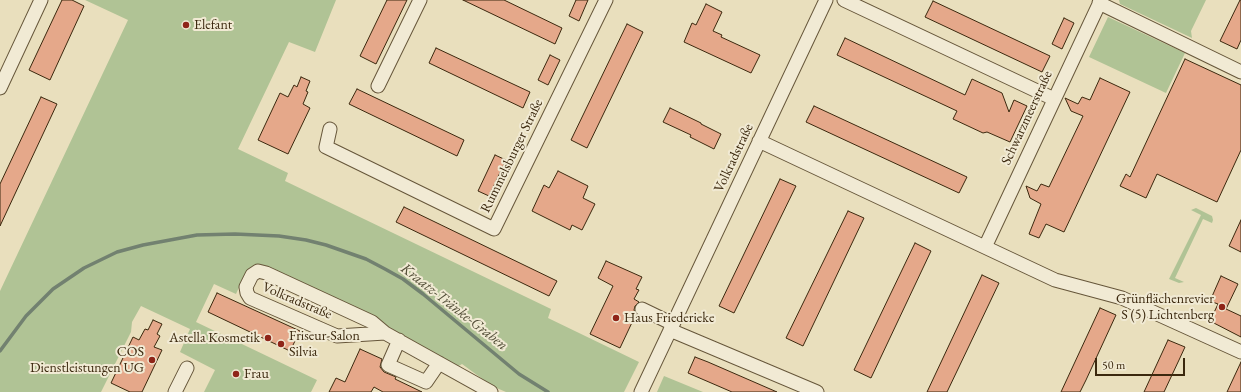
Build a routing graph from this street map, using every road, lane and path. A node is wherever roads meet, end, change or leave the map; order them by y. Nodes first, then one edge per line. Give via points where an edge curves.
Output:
1 (41, 0) edge
2 (420, 0) edge
3 (606, 0) edge
4 (826, 0) edge
5 (844, 0) edge
6 (1100, 2) edge
7 (4, 69) edge
8 (1241, 72) edge
9 (378, 86) dead end
10 (0, 88) edge
11 (1054, 99) junction
12 (330, 129) dead end
13 (760, 141) junction
14 (984, 247) junction
15 (642, 309) dead end
16 (671, 327) junction
17 (385, 333) junction
18 (399, 340) junction
19 (1241, 352) edge
20 (439, 363) junction
21 (187, 368) dead end
22 (487, 391) edge
23 (175, 392) edge
24 (641, 392) edge
25 (817, 392) edge

1 - 7 street
2 - 9 street
3 - 12 street, Rummelsburger Straße via 494,229 326,147
4 - 13 street, Volkradstraße
5 - 11 street
6 - 8 street, Schwarzmeerstraße
6 - 11 street, Schwarzmeerstraße
7 - 10 street
11 - 14 street, Schwarzmeerstraße
13 - 14 street
13 - 16 street, Volkradstraße
14 - 19 street via 1055,280 1122,298
15 - 16 street
16 - 24 street, Volkradstraße
16 - 25 street
17 - 17 street, Volkradstraße via 372,322 266,273 258,271 252,274 246,287 250,298 337,336
17 - 18 street, Volkradstraße
18 - 20 street, Volkradstraße
18 - 20 street via 388,365 426,382
20 - 22 street, Volkradstraße
21 - 23 street

